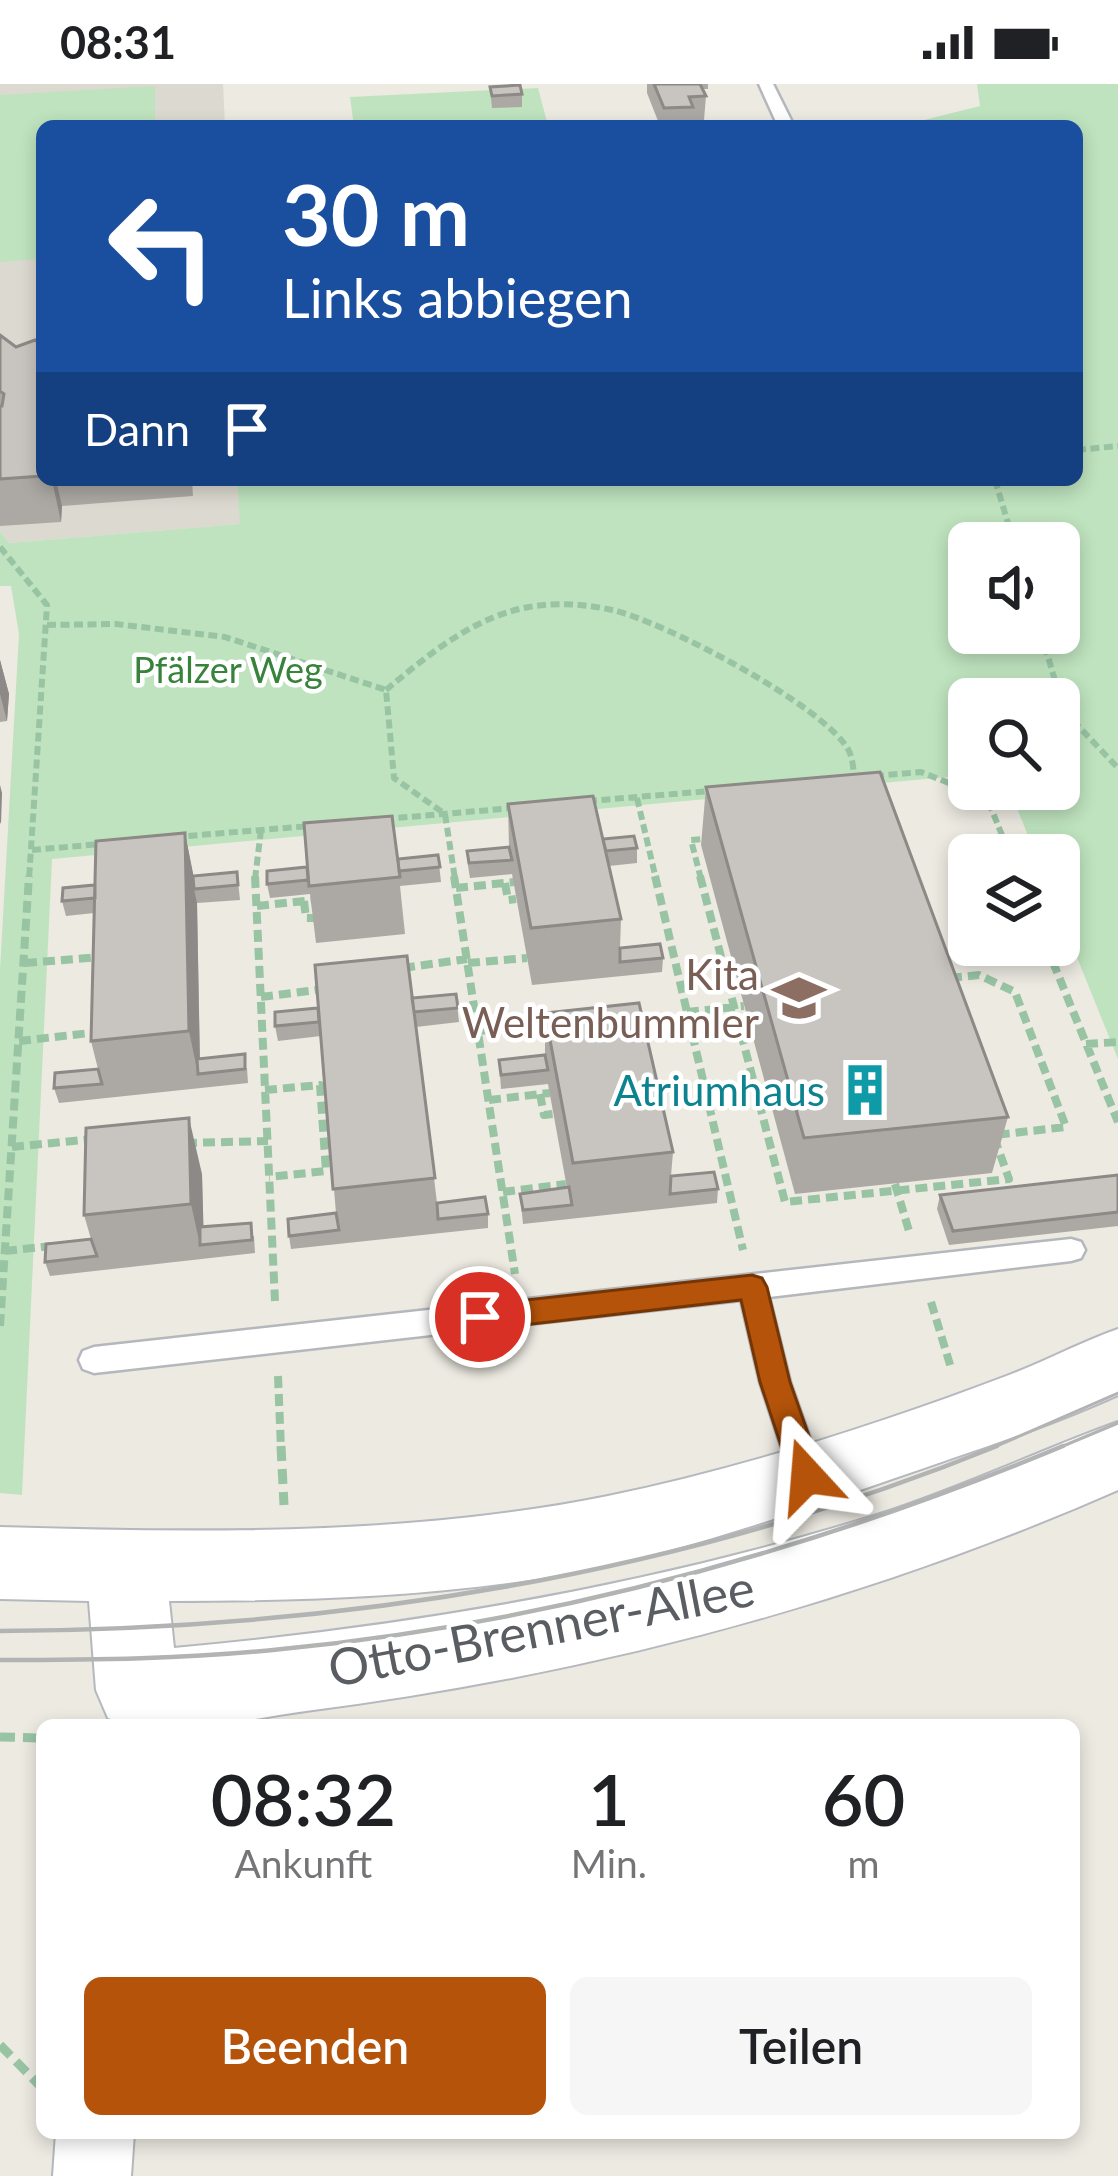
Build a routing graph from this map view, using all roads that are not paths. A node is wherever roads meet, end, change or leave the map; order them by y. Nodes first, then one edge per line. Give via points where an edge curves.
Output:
1 (766, 84) edge
2 (784, 120) edge
3 (1071, 1250) dead end
4 (752, 1287) junction
5 (94, 1360) dead end
6 (1118, 1360) edge
7 (1118, 1455) edge
8 (807, 1476) junction
9 (0, 1563) edge
10 (126, 1568) junction
11 (134, 1707) edge
12 (95, 2139) edge
13 (92, 2176) edge

1 - 2 lane
3 - 4 lane
4 - 5 lane
4 - 8 lane
6 - 8 street, Otto-Brenner-Allee
7 - 11 street, Otto-Brenner-Allee via 1038,1492 779,1582 554,1634
8 - 10 street, Otto-Brenner-Allee via 699,1508 512,1546
9 - 10 street, Otto-Brenner-Allee
10 - 11 street, Otto-Brenner-Allee
12 - 13 street

